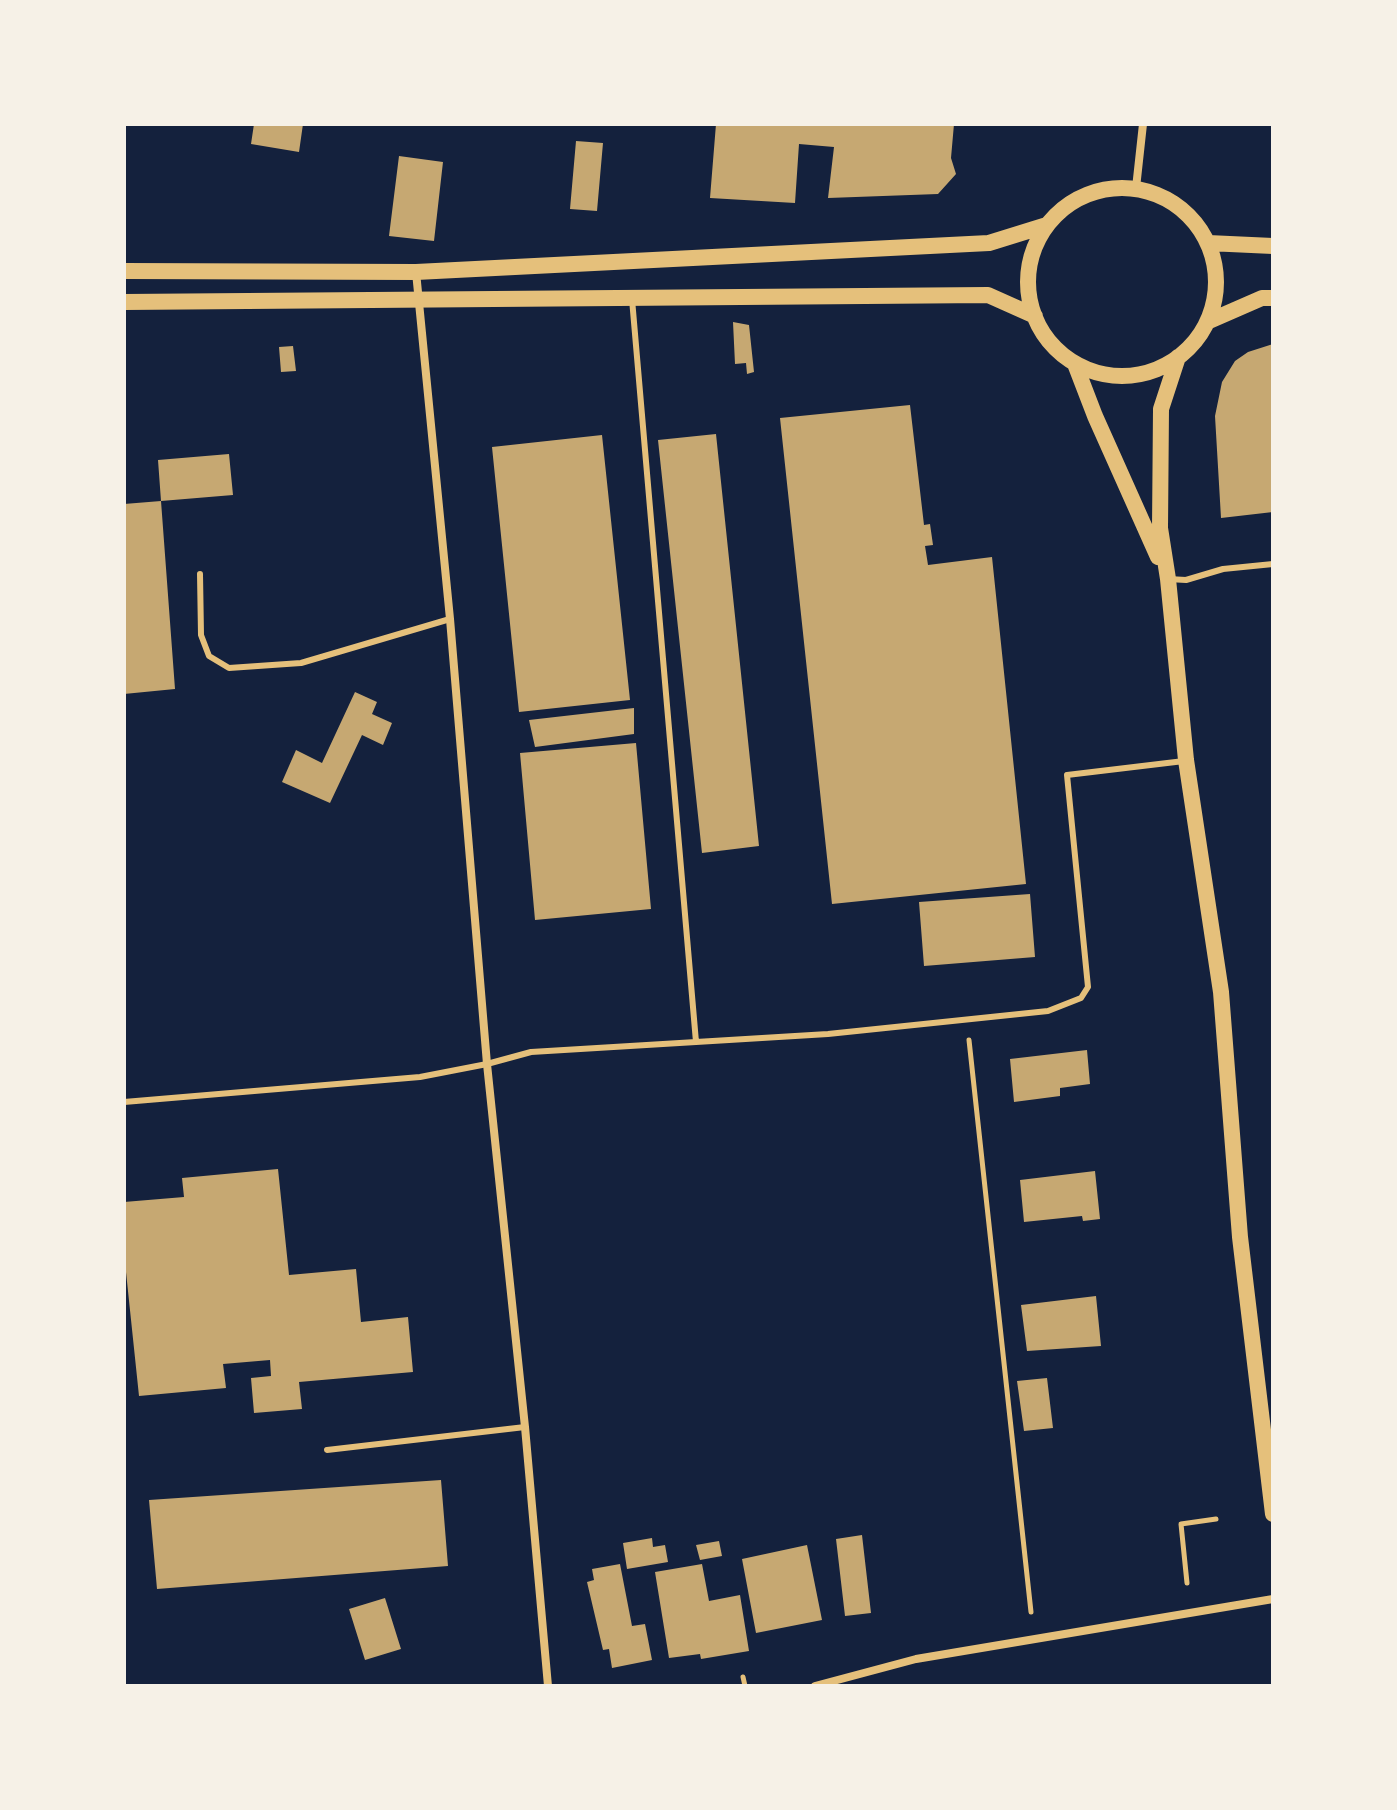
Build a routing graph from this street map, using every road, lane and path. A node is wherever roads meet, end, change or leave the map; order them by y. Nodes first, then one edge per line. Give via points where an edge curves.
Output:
1 (1143, 124) edge
2 (1136, 188) junction
3 (1047, 225) junction
4 (1208, 243) junction
5 (1273, 246) edge
6 (124, 271) edge
7 (416, 272) junction
8 (1273, 298) edge
9 (632, 299) junction
10 (417, 301) junction
11 (124, 302) edge
12 (1035, 316) junction
13 (1207, 322) junction
14 (1178, 357) junction
15 (1075, 364) junction
16 (1273, 564) edge
17 (200, 574) dead end
18 (1168, 579) junction
19 (450, 619) junction
20 (1186, 760) junction
21 (967, 1020) junction
22 (696, 1042) junction
23 (487, 1064) junction
24 (124, 1102) edge
25 (525, 1427) junction
26 (327, 1450) dead end
27 (1273, 1514) edge
28 (1216, 1519) dead end
29 (1187, 1583) dead end
30 (1273, 1599) edge
31 (1031, 1612) dead end
32 (743, 1677) dead end
33 (548, 1686) edge
34 (745, 1686) edge
35 (815, 1686) edge

1 - 2 street
2 - 3 main road via 1088,194
2 - 4 main road via 1171,201
3 - 7 main road via 989,243
3 - 12 main road via 1037,241 1028,279
4 - 5 main road
4 - 13 main road via 1216,282
6 - 7 main road
7 - 10 street
8 - 13 main road
9 - 10 main road
9 - 12 main road via 988,295
9 - 22 lane
10 - 11 main road
10 - 19 street
12 - 15 main road via 1044,335
13 - 14 main road
14 - 15 main road via 1160,368 1117,376
14 - 18 main road via 1161,409 1160,528
15 - 18 main road
16 - 18 lane
17 - 19 lane via 201,635 209,656 229,668 301,663
18 - 20 main road
19 - 23 street
20 - 21 lane via 1067,775 1088,987 1081,998 1048,1011
20 - 27 main road via 1221,992 1240,1237
21 - 22 lane
21 - 31 path
22 - 23 lane via 531,1052
23 - 24 lane via 420,1077
23 - 25 street
25 - 26 lane
25 - 33 street
28 - 29 path via 1181,1524
30 - 35 street via 916,1659
32 - 34 path

